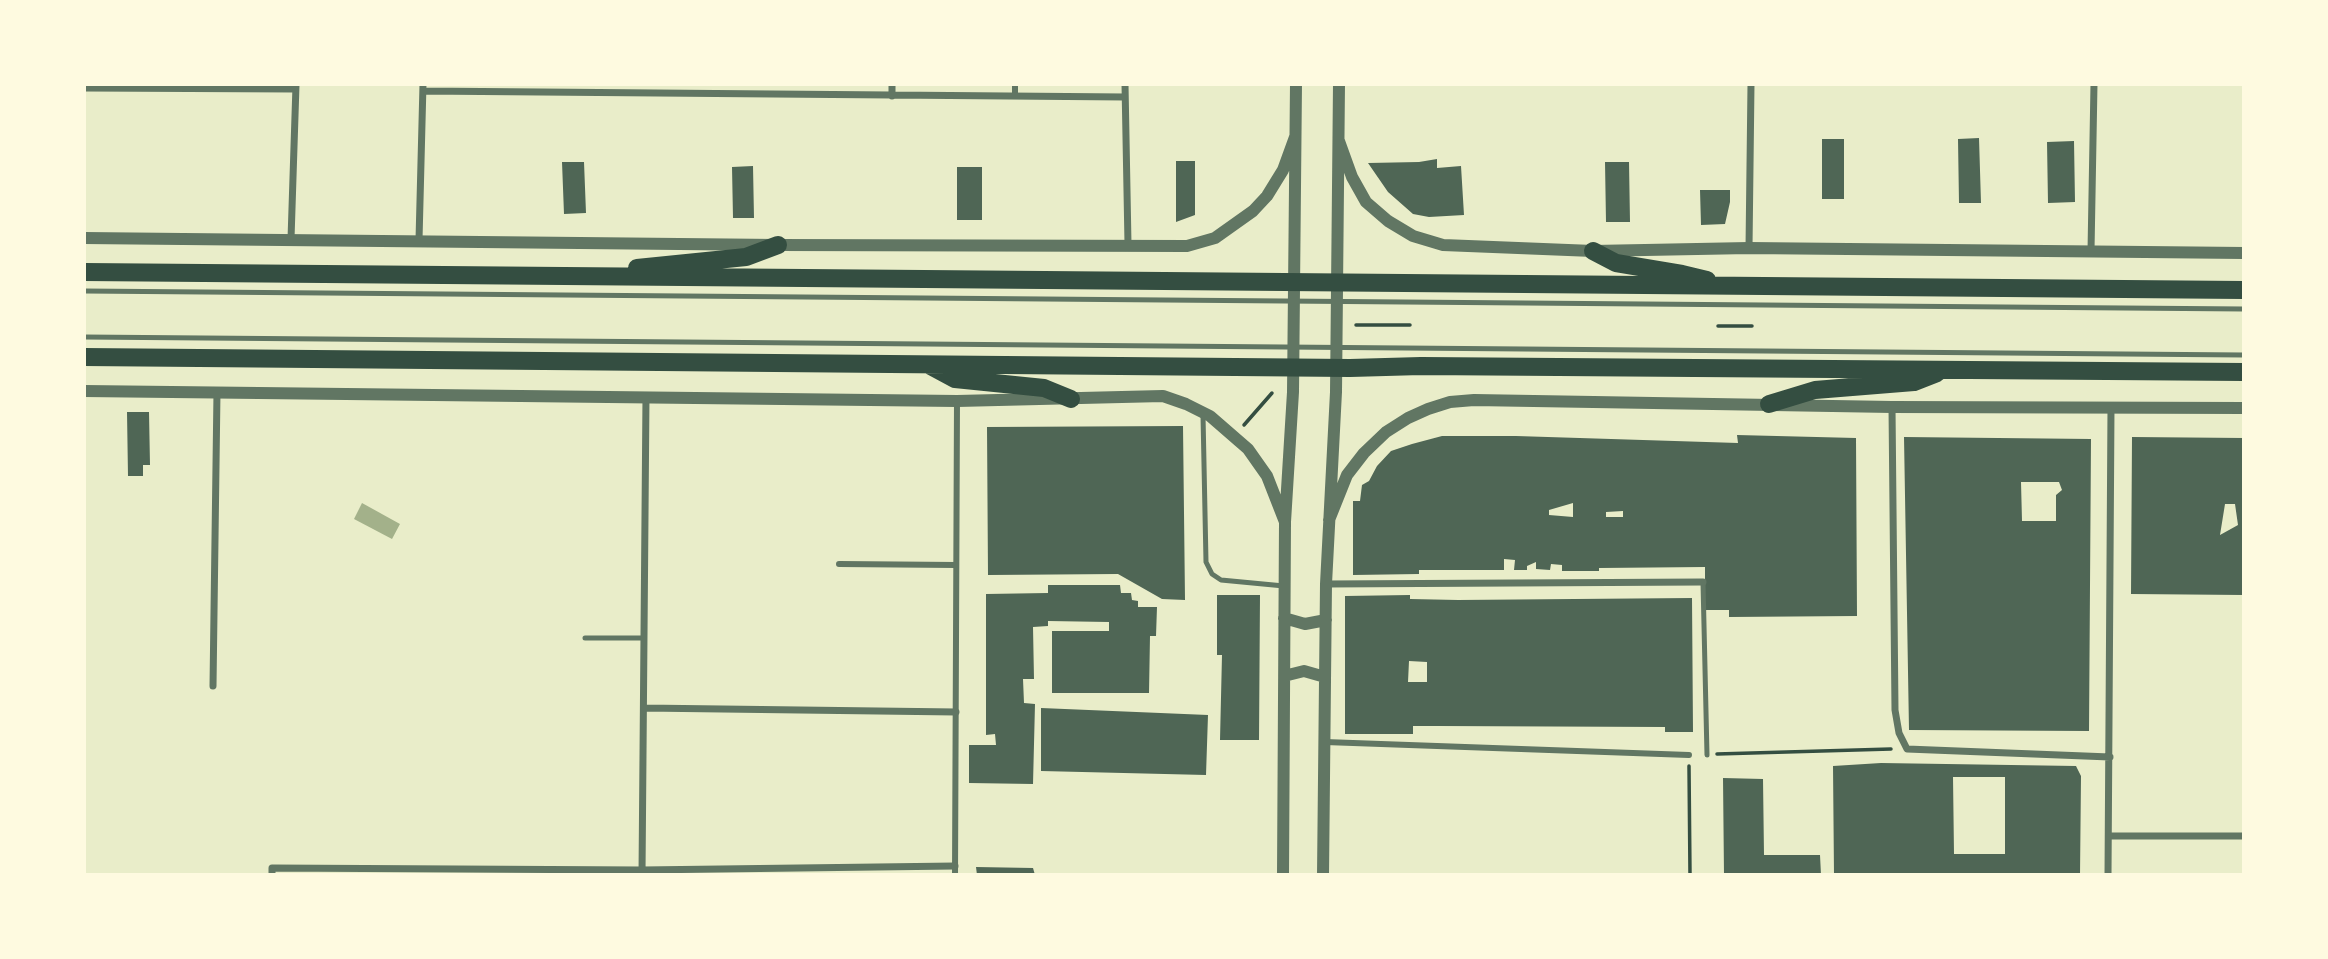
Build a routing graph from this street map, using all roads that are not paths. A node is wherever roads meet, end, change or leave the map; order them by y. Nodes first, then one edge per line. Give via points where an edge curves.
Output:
1 (892, 84) edge
2 (1015, 84) edge
3 (1125, 84) edge
4 (1296, 84) edge
5 (1339, 84) edge
6 (1751, 84) edge
7 (2094, 84) edge
8 (295, 86) edge
9 (84, 88) edge
10 (423, 88) edge
11 (892, 96) junction
12 (1015, 96) junction
13 (1125, 97) junction
14 (1295, 137) junction
15 (1339, 141) junction
16 (84, 238) edge
17 (291, 239) junction
18 (419, 240) junction
19 (1128, 244) junction
20 (778, 245) junction
21 (1749, 248) junction
22 (1593, 251) junction
23 (2091, 251) junction
24 (2244, 253) edge
25 (84, 272) edge
26 (604, 278) junction
27 (1294, 283) junction
28 (1731, 287) junction
29 (2244, 290) edge
30 (84, 291) edge
31 (1337, 292) junction
32 (1294, 301) junction
33 (2244, 309) edge
34 (84, 337) edge
35 (1293, 347) junction
36 (1336, 348) junction
37 (2244, 355) edge
38 (84, 357) edge
39 (926, 363) junction
40 (1293, 368) junction
41 (1336, 368) junction
42 (1947, 369) junction
43 (2244, 372) edge
44 (84, 391) edge
45 (217, 392) junction
46 (646, 396) junction
47 (1071, 399) junction
48 (957, 401) junction
49 (1769, 404) junction
50 (1892, 407) junction
51 (2110, 407) junction
52 (2244, 408) edge
53 (1202, 412) junction
54 (1329, 520) junction
55 (1285, 522) junction
56 (839, 565) dead end
57 (956, 565) junction
58 (1703, 582) joint
59 (1326, 584) junction
60 (1284, 586) junction
61 (1284, 618) junction
62 (1326, 620) junction
63 (585, 638) dead end
64 (645, 638) junction
65 (1284, 676) junction
66 (1325, 677) junction
67 (213, 686) dead end
68 (644, 708) junction
69 (956, 712) junction
70 (1325, 742) junction
71 (1689, 755) road end
72 (1707, 755) road end
73 (2110, 757) junction
74 (2110, 836) junction
75 (2244, 836) edge
76 (955, 871) edge
77 (272, 872) edge
78 (642, 873) edge
79 (1283, 875) edge
80 (1323, 875) edge
81 (2108, 875) edge

1 - 11 street
2 - 12 street
3 - 13 street
4 - 14 street
5 - 15 street
6 - 21 street
7 - 23 street
8 - 9 street
8 - 17 street
10 - 11 street
10 - 18 street
11 - 12 street
12 - 13 street
13 - 19 street
14 - 19 street via 1267,196 1215,238 1187,246
14 - 27 street
15 - 22 street via 1366,202 1413,236 1443,245
15 - 31 street
16 - 17 street
17 - 18 street
18 - 20 street
19 - 20 street
20 - 26 main road via 746,257 622,270
21 - 22 street
21 - 23 street
22 - 28 main road via 1616,263
23 - 24 street
25 - 26 main road
26 - 27 main road
27 - 31 main road
27 - 32 street
28 - 29 main road
28 - 31 main road
30 - 32 lane
31 - 32 lane
31 - 33 lane
31 - 36 street
32 - 35 street
34 - 35 lane
35 - 36 lane
35 - 40 street
36 - 37 lane
36 - 41 street
38 - 39 main road
39 - 40 main road
39 - 47 main road via 956,379 1044,388
40 - 41 main road
40 - 55 street
41 - 42 main road
41 - 54 street
42 - 43 main road
42 - 49 main road via 1914,382 1815,390
44 - 45 street
45 - 46 street
45 - 67 street
46 - 48 street
46 - 64 street
47 - 48 street
47 - 53 street via 1163,396
48 - 57 street
49 - 50 street
49 - 54 street via 1450,402 1408,418 1364,453 1346,475
50 - 51 street
50 - 73 street via 1895,710 1907,748
51 - 52 street
51 - 73 street
53 - 55 street via 1248,449 1267,476
53 - 60 lane via 1206,562 1221,580
54 - 59 street
55 - 60 street
56 - 57 street
57 - 69 street
58 - 59 street
58 - 72 lane
59 - 62 street
60 - 61 street
61 - 62 street via 1305,624
61 - 65 street
62 - 66 street
63 - 64 lane
64 - 68 street
65 - 66 street via 1304,671
65 - 79 street
66 - 70 street
68 - 69 street
68 - 78 street
69 - 76 street
70 - 71 street
70 - 80 street
73 - 74 street
74 - 75 street
74 - 81 street
76 - 78 street
77 - 78 street

